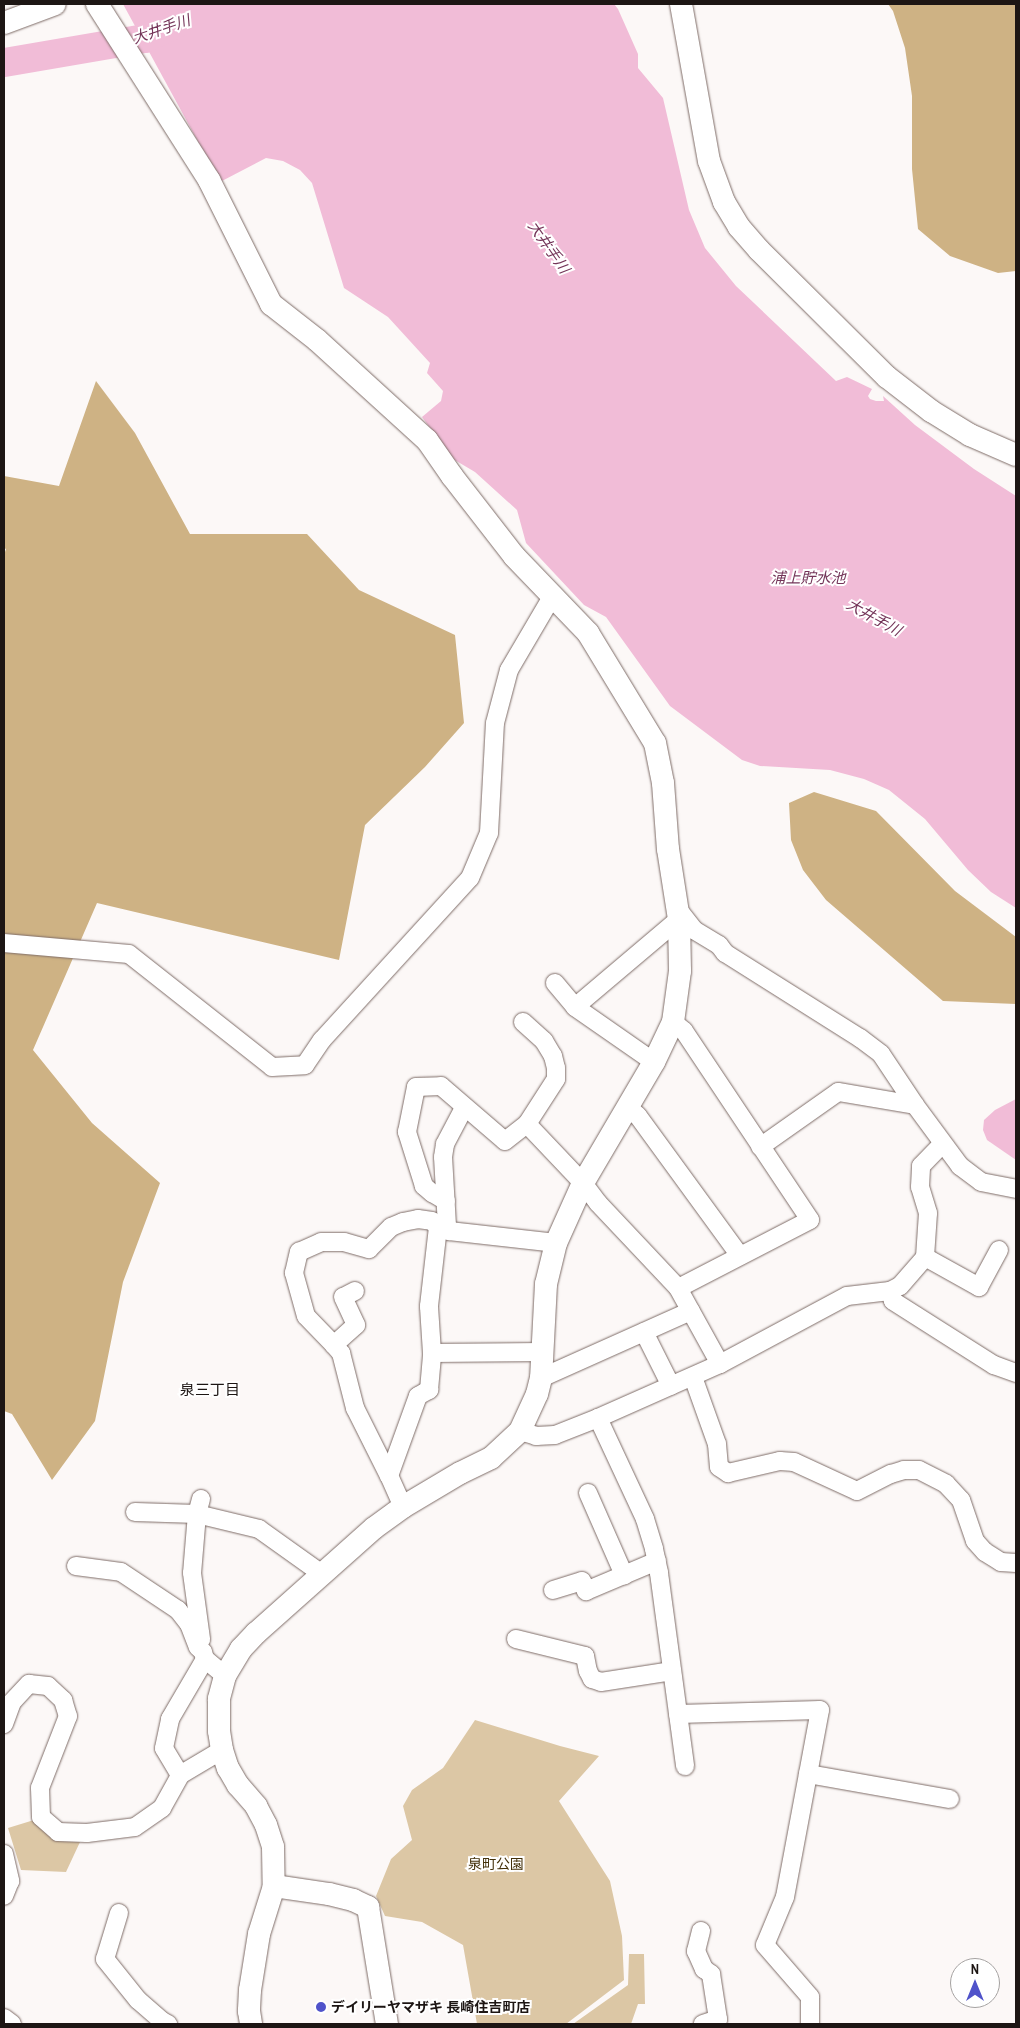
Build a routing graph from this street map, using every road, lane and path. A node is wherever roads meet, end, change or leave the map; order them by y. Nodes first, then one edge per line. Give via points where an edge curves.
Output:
1 (54, 4) edge
2 (681, 4) edge
3 (102, 12) edge
4 (4, 23) edge
5 (1016, 455) edge
6 (553, 595) junction
7 (678, 914) junction
8 (4, 944) edge
9 (554, 983) dead end
10 (575, 1007) junction
11 (523, 1022) dead end
12 (673, 1022) junction
13 (654, 1062) junction
14 (915, 1105) junction
15 (628, 1106) junction
16 (464, 1108) junction
17 (528, 1124) junction
18 (942, 1144) junction
19 (760, 1147) junction
20 (583, 1183) junction
21 (1016, 1188) edge
22 (446, 1201) junction
23 (438, 1227) junction
24 (556, 1243) junction
25 (999, 1250) dead end
26 (740, 1256) junction
27 (925, 1256) junction
28 (678, 1288) junction
29 (355, 1291) dead end
30 (890, 1292) junction
31 (692, 1311) junction
32 (644, 1332) junction
33 (334, 1345) junction
34 (543, 1352) junction
35 (432, 1353) junction
36 (720, 1364) junction
37 (1016, 1373) edge
38 (541, 1378) junction
39 (693, 1378) junction
40 (671, 1386) junction
41 (598, 1418) junction
42 (520, 1431) junction
43 (389, 1476) junction
44 (588, 1492) dead end
45 (199, 1506) junction
46 (403, 1507) junction
47 (135, 1512) dead end
48 (657, 1561) junction
49 (1016, 1563) edge
50 (76, 1566) dead end
51 (322, 1574) junction
52 (624, 1575) junction
53 (553, 1590) dead end
54 (516, 1639) dead end
55 (204, 1656) junction
56 (672, 1671) junction
57 (225, 1676) junction
58 (678, 1714) junction
59 (4, 1724) edge
60 (222, 1750) junction
61 (685, 1766) dead end
62 (808, 1774) junction
63 (180, 1775) junction
64 (950, 1799) dead end
65 (4, 1854) edge
66 (274, 1886) junction
67 (4, 1896) edge
68 (118, 1913) dead end
69 (701, 1932) dead end
70 (4, 2018) edge
71 (12, 2024) edge
72 (168, 2024) edge
73 (251, 2024) edge
74 (387, 2024) edge
75 (703, 2024) edge
76 (810, 2024) edge

1 - 4 street
2 - 5 street via 709,162 724,202 739,227 758,250 888,377 931,412 970,435
3 - 6 street via 209,180 271,304 346,365 427,440 514,556
6 - 7 street via 588,633 655,743 663,783 671,877
6 - 8 street via 509,670 495,723 489,833 470,878 322,1040 305,1065 272,1067 129,954
7 - 10 street
7 - 12 street via 680,971
7 - 14 street via 725,953 881,1054
9 - 10 street
10 - 13 street
11 - 17 street via 544,1041 556,1068 556,1079
12 - 13 street
12 - 19 street via 684,1031
13 - 15 street
14 - 18 street
14 - 19 street via 838,1092
15 - 20 street
15 - 26 street
16 - 17 street via 505,1142
16 - 22 street via 445,1144
16 - 22 street via 441,1086 416,1088 408,1132 424,1186
17 - 20 street
18 - 21 street via 960,1166 981,1182
18 - 27 street via 921,1166 920,1188 928,1213
19 - 26 street via 810,1220
20 - 24 street
20 - 28 street
22 - 23 street via 447,1226
23 - 24 street
23 - 33 street via 432,1221 404,1222 391,1227 369,1249 344,1242 320,1242 299,1252 294,1273 306,1316
23 - 35 street via 429,1306
24 - 34 street via 546,1284
25 - 27 street via 979,1288
26 - 28 street
27 - 30 street via 900,1286
28 - 31 street
29 - 33 street via 343,1297 356,1325
30 - 36 street via 848,1296
30 - 37 street via 893,1301 994,1365
31 - 32 street
31 - 36 street
32 - 38 street
32 - 40 street
33 - 43 street via 341,1353 355,1408
34 - 35 street
34 - 38 street
35 - 43 street via 429,1390 418,1396
36 - 39 street
38 - 42 street
39 - 40 street
39 - 49 street via 717,1444 719,1467 728,1473 780,1460 794,1462 857,1492 891,1474 919,1470 946,1484 961,1500 975,1541 985,1552 1001,1562
40 - 41 street
41 - 42 street via 555,1435 536,1436
41 - 48 street via 645,1519
42 - 46 street via 491,1458
43 - 46 street
44 - 52 street
45 - 47 street
45 - 51 street via 259,1529
45 - 55 street via 192,1574
46 - 51 street
48 - 52 street
48 - 56 street
50 - 55 street via 121,1572 178,1610 189,1624
51 - 57 street via 251,1638
52 - 53 street via 586,1591 582,1581
54 - 56 street via 585,1656 592,1679 600,1682
55 - 57 street
55 - 63 street via 170,1719 164,1748
56 - 58 street
57 - 60 street via 219,1699
58 - 61 street
58 - 62 street via 820,1710
59 - 63 street via 12,1702 29,1684 48,1686 63,1700 68,1716 40,1788 41,1817 58,1832 88,1833 135,1827 162,1808
60 - 63 street
60 - 66 street via 235,1779 266,1825 273,1846
62 - 64 street
62 - 76 street via 785,1897 765,1946 810,1996
65 - 67 street via 10,1881
66 - 73 street via 259,1934 250,1990
66 - 74 street via 329,1894 368,1907
68 - 72 street via 105,1960 138,2000
69 - 75 street via 696,1951 704,1969 711,1974 718,2019
70 - 71 street

